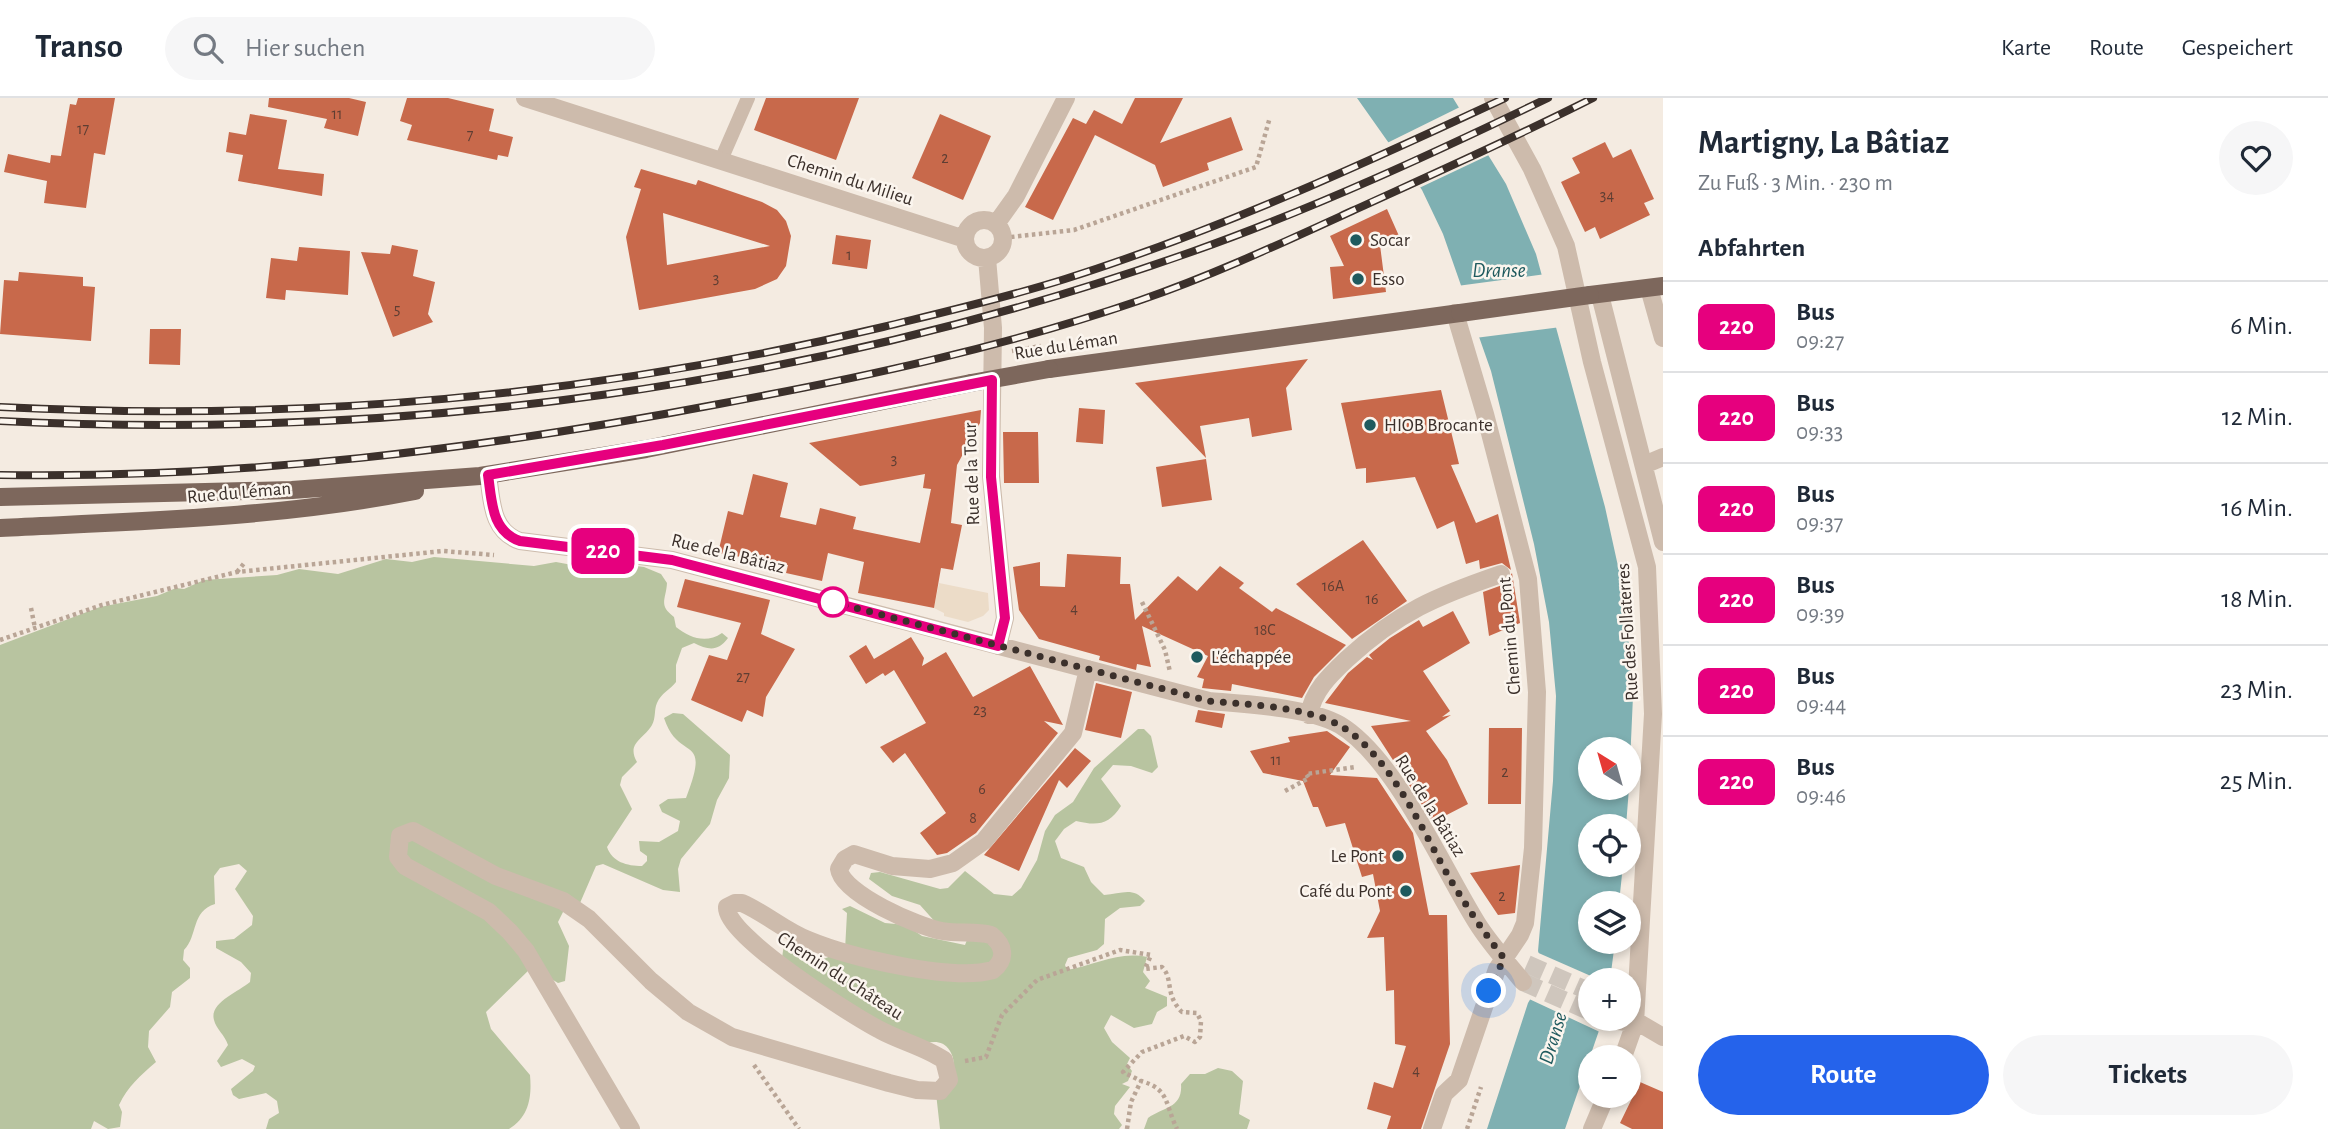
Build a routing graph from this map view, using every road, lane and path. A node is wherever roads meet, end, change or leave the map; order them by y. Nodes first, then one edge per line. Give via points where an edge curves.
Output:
1 (525, 98) edge
2 (748, 98) edge
3 (1066, 98) edge
4 (1493, 98) edge
5 (1270, 117) dead end
6 (721, 160) junction
7 (999, 231) junction
8 (965, 239) junction
9 (987, 258) junction
10 (1656, 287) edge
11 (1595, 295) junction
12 (1458, 313) junction
13 (1663, 338) edge
14 (1041, 346) dead end
15 (1001, 352) dead end
16 (1663, 457) edge
17 (1644, 465) junction
18 (484, 476) junction
19 (0, 497) edge
20 (0, 528) edge
21 (1663, 542) edge
22 (1663, 548) edge
23 (494, 555) dead end
24 (245, 562) dead end
25 (1647, 566) junction
26 (237, 572) junction
27 (1501, 574) dead end
28 (1142, 602) dead end
29 (31, 608) dead end
30 (35, 628) junction
31 (0, 640) edge
32 (998, 646) junction
33 (1088, 669) junction
34 (1167, 690) junction
35 (1309, 715) junction
36 (1381, 765) junction
37 (1285, 791) dead end
38 (1504, 958) junction
39 (1527, 964) tunnel mouth
40 (1635, 968) edge
41 (1523, 982) tunnel mouth
42 (1641, 1025) edge
43 (732, 1037) junction
44 (1663, 1037) edge
45 (946, 1064) junction
46 (1141, 1081) junction
47 (1601, 1108) edge
48 (631, 1129) edge
49 (799, 1129) edge
50 (1127, 1129) edge
51 (1177, 1129) edge
52 (1432, 1129) edge
53 (1592, 1129) edge

1 - 6 street, Chemin du Milieu
2 - 6 lane
3 - 7 street
4 - 25 street, Rue des Follaterres via 1532,169 1566,246
5 - 7 path via 1256,167 1074,230
6 - 8 street, Chemin du Milieu
7 - 8 street via 988,220 976,221 967,229
7 - 9 street via 1000,249
8 - 9 street via 972,254
9 - 32 street, Rue de la Tour via 993,328 991,477 1005,618
10 - 11 main road, Rue du Léman
10 - 13 street
11 - 12 main road, Rue du Léman, bridge
11 - 17 street
12 - 18 main road, Rue du Léman, bridge via 1049,369
12 - 38 street, Chemin du Pont via 1528,579 1537,692 1533,859 1525,923
14 - 15 path
16 - 17 street
17 - 21 street
18 - 19 main road, Rue du Léman via 302,489
18 - 20 main road, Rue du Léman via 307,508 162,521
18 - 32 street, Rue de la Bâtiaz via 496,522 520,541 672,560
22 - 25 street
23 - 26 path via 443,551
24 - 26 path
25 - 40 street, Rue des Follaterres via 1654,714
26 - 30 path via 103,605
27 - 35 street via 1430,600 1386,625 1324,682 1314,695
28 - 34 path via 1168,663
29 - 30 path
30 - 31 path
32 - 33 street, Rue de la Bâtiaz
33 - 34 street, Rue de la Bâtiaz
33 - 45 street, Chemin du Château via 1073,733 984,841 943,867 909,868 854,854 839,869 842,880 853,890 911,921 942,931 991,934 1003,954 993,970 961,973 862,958 808,940 742,903 727,907 741,934 790,971 879,1029 941,1057
34 - 35 street, Rue de la Bâtiaz via 1209,701 1243,702
35 - 36 street, Rue de la Bâtiaz via 1338,724
36 - 37 path via 1322,769 1306,774 1309,778
36 - 38 street, Rue de la Bâtiaz via 1477,923
38 - 39 street
38 - 41 street, Rue de la Bâtiaz
38 - 52 street, Chemin du Pont via 1460,1080 1444,1094
42 - 44 street
43 - 45 street via 932,1092 947,1085
43 - 48 street via 688,1012 589,919 563,901 496,876 412,831 400,836 398,857 405,866 489,912 526,951
43 - 49 path
45 - 46 path via 986,1057 1002,1015 1037,980 1120,950 1151,956 1145,968 1162,967 1168,973 1172,1002 1182,1012 1197,1013 1201,1021 1195,1042 1184,1036 1142,1052 1123,1072
46 - 50 path via 1131,1102
46 - 51 path via 1157,1086 1166,1098
47 - 53 street

